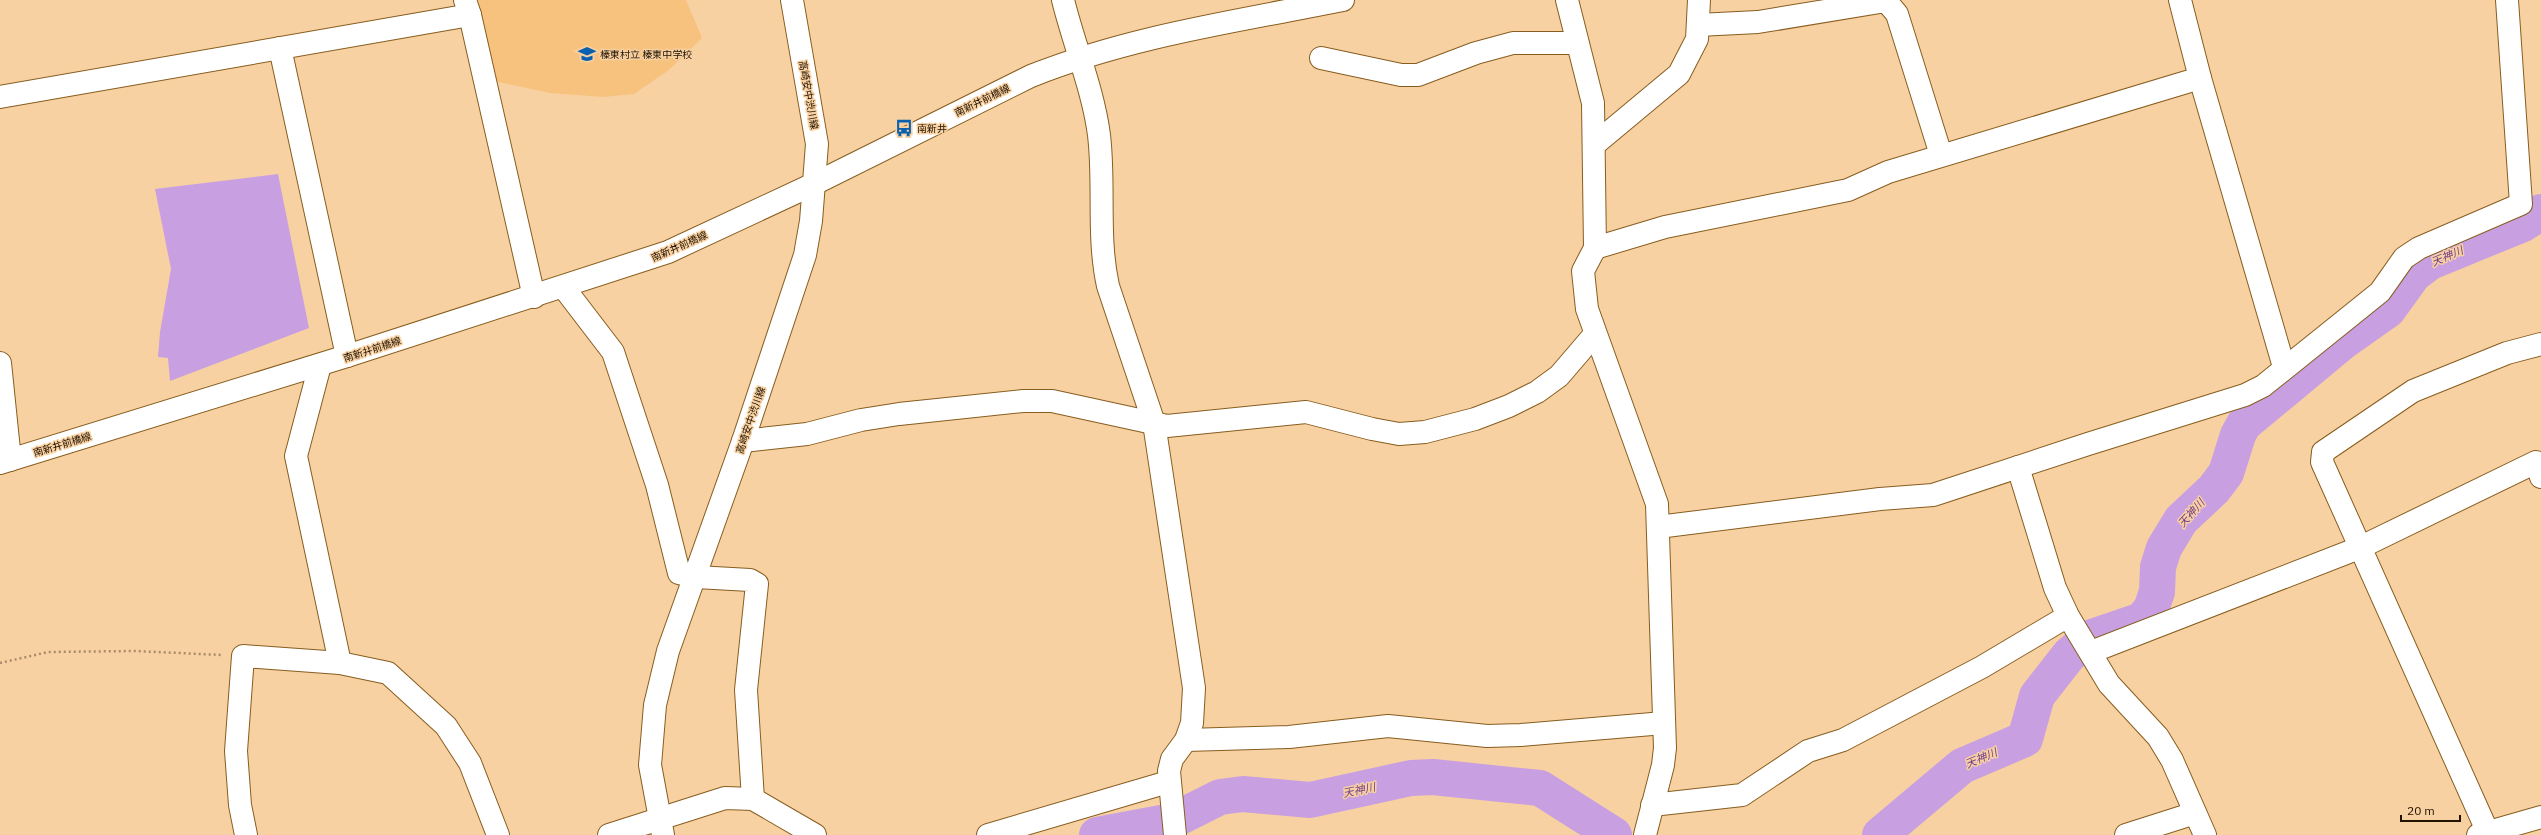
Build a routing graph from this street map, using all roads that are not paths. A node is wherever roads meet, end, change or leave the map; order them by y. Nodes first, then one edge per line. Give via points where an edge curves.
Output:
1 (792, 0) edge
2 (1063, 0) edge
3 (1343, 0) edge
4 (1566, 0) edge
5 (1698, 0) edge
6 (2180, 0) edge
7 (2506, 0) edge
8 (467, 7) edge
9 (1698, 25) junction
10 (1576, 43) junction
11 (280, 48) junction
12 (1081, 58) junction
13 (1320, 58) dead end
14 (2200, 78) junction
15 (0, 97) edge
16 (1595, 144) junction
17 (1941, 155) junction
18 (816, 183) junction
19 (1595, 248) junction
20 (564, 288) junction
21 (534, 297) junction
22 (1595, 334) junction
23 (2541, 344) edge
24 (347, 356) junction
25 (0, 363) edge
26 (320, 365) junction
27 (2284, 367) junction
28 (1154, 423) junction
29 (743, 441) junction
30 (5, 462) edge
31 (2539, 466) edge
32 (2018, 467) junction
33 (1658, 527) junction
34 (2359, 548) junction
35 (696, 577) junction
36 (2068, 616) junction
37 (2091, 652) junction
38 (340, 663) junction
39 (1664, 723) junction
40 (1186, 740) junction
41 (1168, 782) junction
42 (753, 799) junction
43 (1652, 805) junction
44 (2195, 813) junction
45 (2541, 817) edge
46 (661, 826) edge
47 (2485, 834) edge
48 (246, 835) edge
49 (498, 835) edge
50 (609, 835) edge
51 (815, 835) edge
52 (988, 835) edge
53 (1175, 835) edge
54 (1645, 835) edge
55 (2126, 835) edge
56 (2205, 835) edge

1 - 18 street, 高崎安中渋川線 via 817,144
2 - 12 street
3 - 12 street, 南新井前橋線 via 1111,47
4 - 10 street
5 - 9 street
6 - 14 street
7 - 27 street via 2521,204 2419,248 2404,258 2380,292
8 - 11 street
8 - 21 street
9 - 16 street via 1697,39 1679,74
9 - 17 street via 1758,22 1886,1 1897,14
10 - 13 street via 1513,43 1476,53 1418,75 1401,75
10 - 16 street via 1594,103
11 - 15 street
11 - 24 street
12 - 18 street, 南新井前橋線 via 1031,76
12 - 28 street via 1099,134 1103,263 1108,286
14 - 17 street
14 - 27 street
16 - 19 street
17 - 19 street via 1888,172 1848,190 1665,227
18 - 20 street, 南新井前橋線 via 668,252
18 - 29 street, 高崎安中渋川線 via 805,255
19 - 22 street via 1583,271 1587,309
20 - 21 street, 南新井前橋線
20 - 35 street via 614,352 657,485 679,573
21 - 24 street, 南新井前橋線
22 - 28 street via 1558,376 1537,392 1475,419 1425,432 1399,434 1306,412 1167,426
22 - 33 street via 1657,504
23 - 34 street via 2507,353 2413,391 2323,452 2322,462
24 - 26 street, 南新井前橋線
25 - 30 street
26 - 30 street, 南新井前橋線
26 - 38 street via 296,456
27 - 32 street via 2263,386 2245,395
28 - 29 street via 1080,405 1052,401 1023,401 869,418 807,434
28 - 40 street via 1194,688 1192,723
29 - 35 street, 高崎安中渋川線
31 - 34 street
32 - 33 street via 1933,495 1880,499
32 - 36 street via 2055,588
33 - 39 street
34 - 37 street
34 - 47 street
35 - 42 street via 750,580 757,584 746,690
35 - 46 street, 高崎安中渋川線 via 668,651 655,706 650,765
36 - 37 street
36 - 43 street via 1982,667 1843,740 1808,751 1742,795
37 - 44 street via 2109,684 2158,737 2172,760
38 - 48 street via 243,656 236,751 240,805
38 - 49 street via 388,673 446,726 470,764
39 - 40 street via 1521,735 1487,736 1388,726 1289,737
39 - 43 street via 1663,765
40 - 41 street via 1172,759
41 - 52 street
41 - 53 street
42 - 46 street via 725,798
42 - 51 street
43 - 54 street
44 - 55 street
44 - 56 street
45 - 47 street
46 - 50 street

